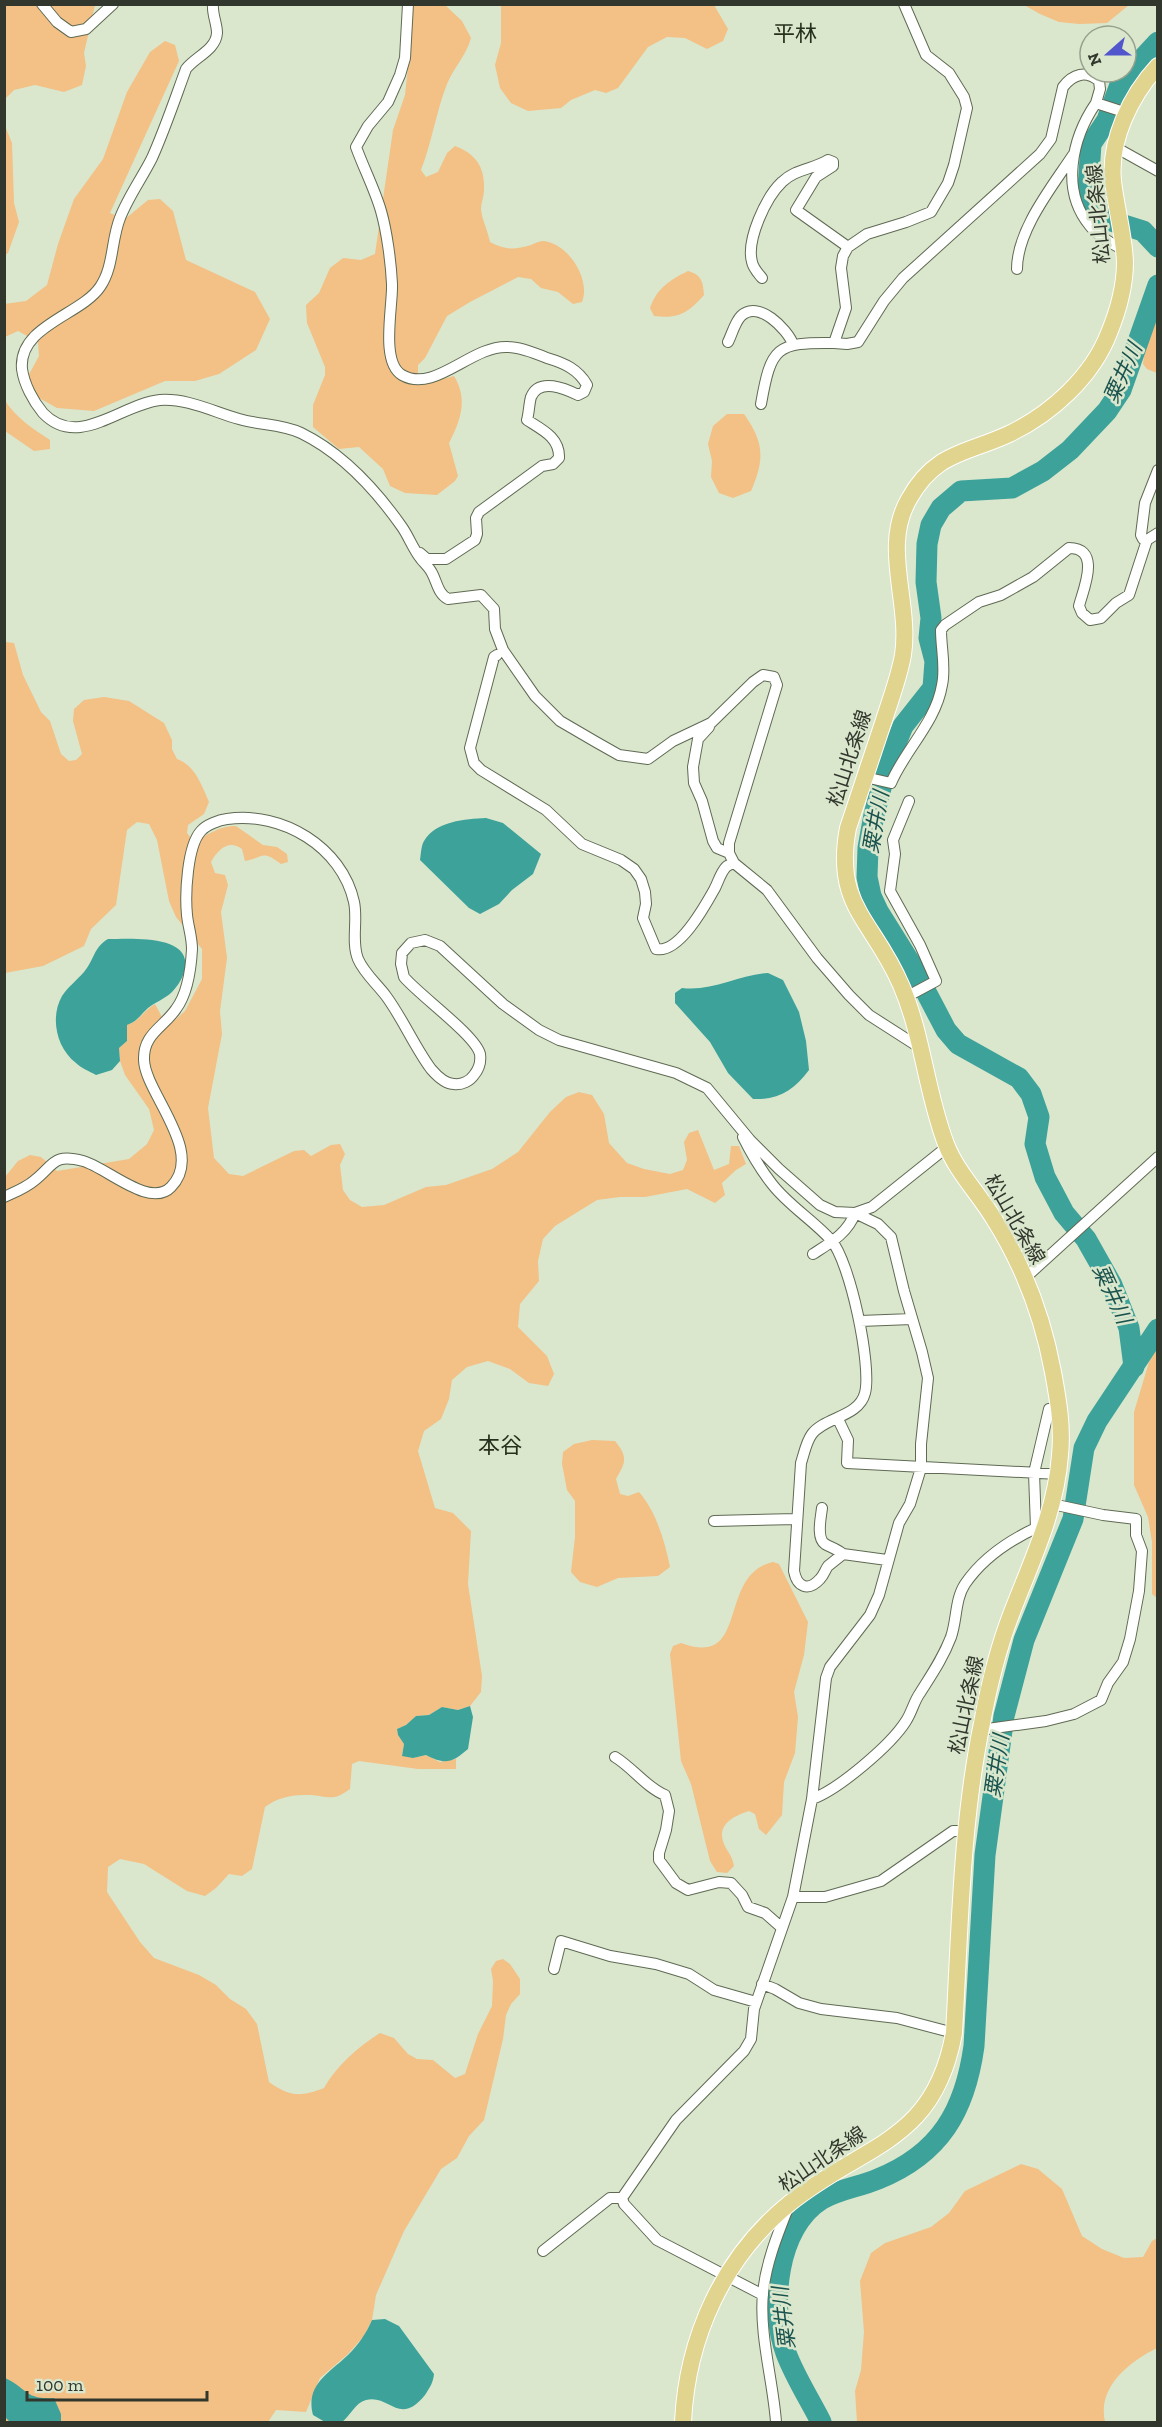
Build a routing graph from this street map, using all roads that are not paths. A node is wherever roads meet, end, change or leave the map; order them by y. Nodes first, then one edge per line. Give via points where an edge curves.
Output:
1 (42, 4) edge
2 (113, 4) edge
3 (213, 4) edge
4 (408, 4) edge
5 (904, 4) edge
6 (1158, 66) edge
7 (1097, 104) junction
8 (1122, 111) junction
9 (1115, 147) junction
10 (1073, 154) junction
11 (1158, 171) edge
12 (1124, 246) junction
13 (848, 247) junction
14 (1017, 269) dead end
15 (762, 278) dead end
16 (728, 342) dead end
17 (834, 343) junction
18 (793, 344) junction
19 (761, 404) dead end
20 (1158, 470) edge
21 (1158, 533) edge
22 (1147, 540) junction
23 (413, 547) junction
24 (494, 609) junction
25 (497, 655) junction
26 (522, 681) junction
27 (711, 723) junction
28 (871, 778) junction
29 (909, 801) dead end
30 (731, 858) junction
31 (912, 994) junction
32 (922, 1049) junction
33 (743, 1131) junction
34 (947, 1147) junction
35 (1158, 1157) edge
36 (783, 1173) junction
37 (772, 1185) junction
38 (4, 1197) edge
39 (855, 1213) junction
40 (833, 1241) junction
41 (813, 1254) dead end
42 (1025, 1278) junction
43 (912, 1319) junction
44 (860, 1321) junction
45 (1059, 1409) junction
46 (838, 1419) junction
47 (921, 1468) junction
48 (1034, 1473) junction
49 (1058, 1474) junction
50 (1056, 1505) junction
51 (822, 1508) dead end
52 (797, 1519) junction
53 (714, 1521) dead end
54 (1040, 1530) junction
55 (843, 1554) junction
56 (887, 1560) junction
57 (986, 1729) junction
58 (615, 1757) dead end
59 (812, 1799) junction
60 (967, 1831) junction
61 (793, 1898) junction
62 (782, 1928) junction
63 (554, 1969) dead end
64 (762, 1984) junction
65 (756, 2002) junction
66 (954, 2033) junction
67 (622, 2198) junction
68 (789, 2204) junction
69 (543, 2251) dead end
70 (726, 2276) junction
71 (763, 2295) junction
72 (683, 2422) edge
73 (776, 2422) edge

1 - 2 street via 71,32 86,29
3 - 23 street via 217,36 213,45 186,69 152,157 119,218 100,286 84,302 47,325 32,341 24,353 24,380 37,406 51,421 74,428 164,400 291,428 334,454 379,494
4 - 23 street via 405,58 400,75 388,102 356,147 381,212 392,284 390,356 396,372 411,380 429,379 469,357 508,346 564,364 578,372 587,386 578,395 557,386 534,392 527,420 555,440 559,458 479,512 475,540 436,561
5 - 13 street via 926,55 949,73 964,97 967,108 963,129 948,183 931,212 867,234
6 - 8 main road, 松山北条線
7 - 8 street
7 - 10 street via 1084,120
7 - 17 street via 1100,81 1094,76 1078,75 1068,80 1051,139 1040,154 903,278 858,342
8 - 9 main road, 松山北条線
9 - 11 street
9 - 12 main road, 松山北条線 via 1113,179
10 - 12 street via 1073,182 1082,213 1090,226
10 - 14 street via 1041,202 1020,247
12 - 28 main road, 松山北条線 via 1122,290 1116,313 1090,368 1059,400 1026,424 941,462 920,482 901,515 896,535 905,639
13 - 15 street via 796,210 816,177 833,166 828,160 782,182 758,219 752,261
13 - 17 street via 841,268 846,308
16 - 18 street via 740,316 756,310 782,326
17 - 18 street
18 - 19 street via 774,355 767,369
20 - 22 street via 1145,503 1141,535
21 - 22 street
22 - 28 street via 1129,595 1101,618 1090,620 1082,613 1079,606 1089,568 1082,552 1069,548 1033,577 979,602 945,625 941,630 942,688 926,726 899,764 891,783
23 - 24 street via 431,570 444,597 481,595
24 - 25 street via 489,621
24 - 26 street via 498,638
25 - 26 street via 511,674
25 - 30 street via 470,748 474,763 546,810 582,844 634,869 645,892 643,918 656,950 670,948 682,936
26 - 27 street via 560,721 619,755 648,759 673,741
27 - 30 street via 698,739 694,783 713,841
27 - 30 street via 753,682 763,675 774,677 777,685 729,843
28 - 31 main road, 松山北条線 via 848,828 843,851 847,886 857,912
29 - 31 street via 893,840 890,891 936,981
30 - 32 street via 767,890 817,958 869,1015
31 - 32 main road, 松山北条線
32 - 34 main road, 松山北条線
33 - 36 street
33 - 37 street via 749,1150
33 - 38 street via 707,1088 676,1073 559,1040 539,1030 502,1004 440,946 424,940 411,943 402,953 404,977 480,1052 480,1065 473,1077 456,1085 444,1082 432,1071 387,997 358,960 355,905 339,867 310,837 293,828 247,818 225,819 201,831 195,842 186,891 192,947 183,999 144,1045 150,1081 178,1140 180,1170 176,1181 162,1194 145,1192 97,1166 72,1159 59,1160 48,1165 33,1182
34 - 39 street via 872,1208
34 - 42 main road, 松山北条線 via 1002,1232
35 - 42 street
36 - 37 street
36 - 39 street via 820,1205 835,1212
37 - 40 street
39 - 40 street via 852,1222
39 - 43 street via 878,1224 891,1237
40 - 41 street
40 - 44 street via 841,1255
42 - 45 main road, 松山北条線 via 1052,1368
43 - 44 street
43 - 47 street via 928,1378
44 - 46 street via 865,1396 858,1406
45 - 48 street via 1049,1409
45 - 49 main road, 松山北条線
46 - 47 street via 848,1440 847,1463
46 - 52 street via 813,1433 805,1448
47 - 48 street
47 - 56 street
48 - 49 street
48 - 54 street
49 - 50 main road, 松山北条線
50 - 54 main road, 松山北条線
50 - 57 street via 1136,1519 1142,1551 1127,1651 1101,1700 1092,1706 1074,1714
51 - 55 street via 821,1538
52 - 53 street
52 - 55 street via 794,1571 799,1584 804,1587 820,1579
54 - 57 main road, 松山北条線 via 996,1664
54 - 59 street via 1018,1536 978,1568 964,1586 952,1635 937,1670 919,1694 905,1723 852,1775
55 - 56 street
56 - 59 street via 870,1616 830,1667 826,1678
57 - 60 main road, 松山北条線
58 - 62 street via 644,1778 653,1790 665,1795 669,1811 659,1853 676,1883 688,1890 731,1883 748,1907 765,1913
59 - 61 street
60 - 61 street via 953,1831 881,1881 825,1897
60 - 66 main road, 松山北条線
61 - 62 street
62 - 64 street
63 - 65 street via 561,1941 689,1974 714,1990
64 - 65 street
64 - 66 street via 799,2003 821,2009 897,2018
65 - 67 street via 751,2039 744,2051 676,2120
66 - 68 main road, 松山北条線 via 939,2086 907,2128
67 - 69 street via 610,2198
67 - 70 street via 657,2240
68 - 70 main road, 松山北条線 via 762,2229
68 - 71 street via 771,2256
70 - 71 street
70 - 72 main road, 松山北条線 via 709,2305 688,2369
71 - 73 street

